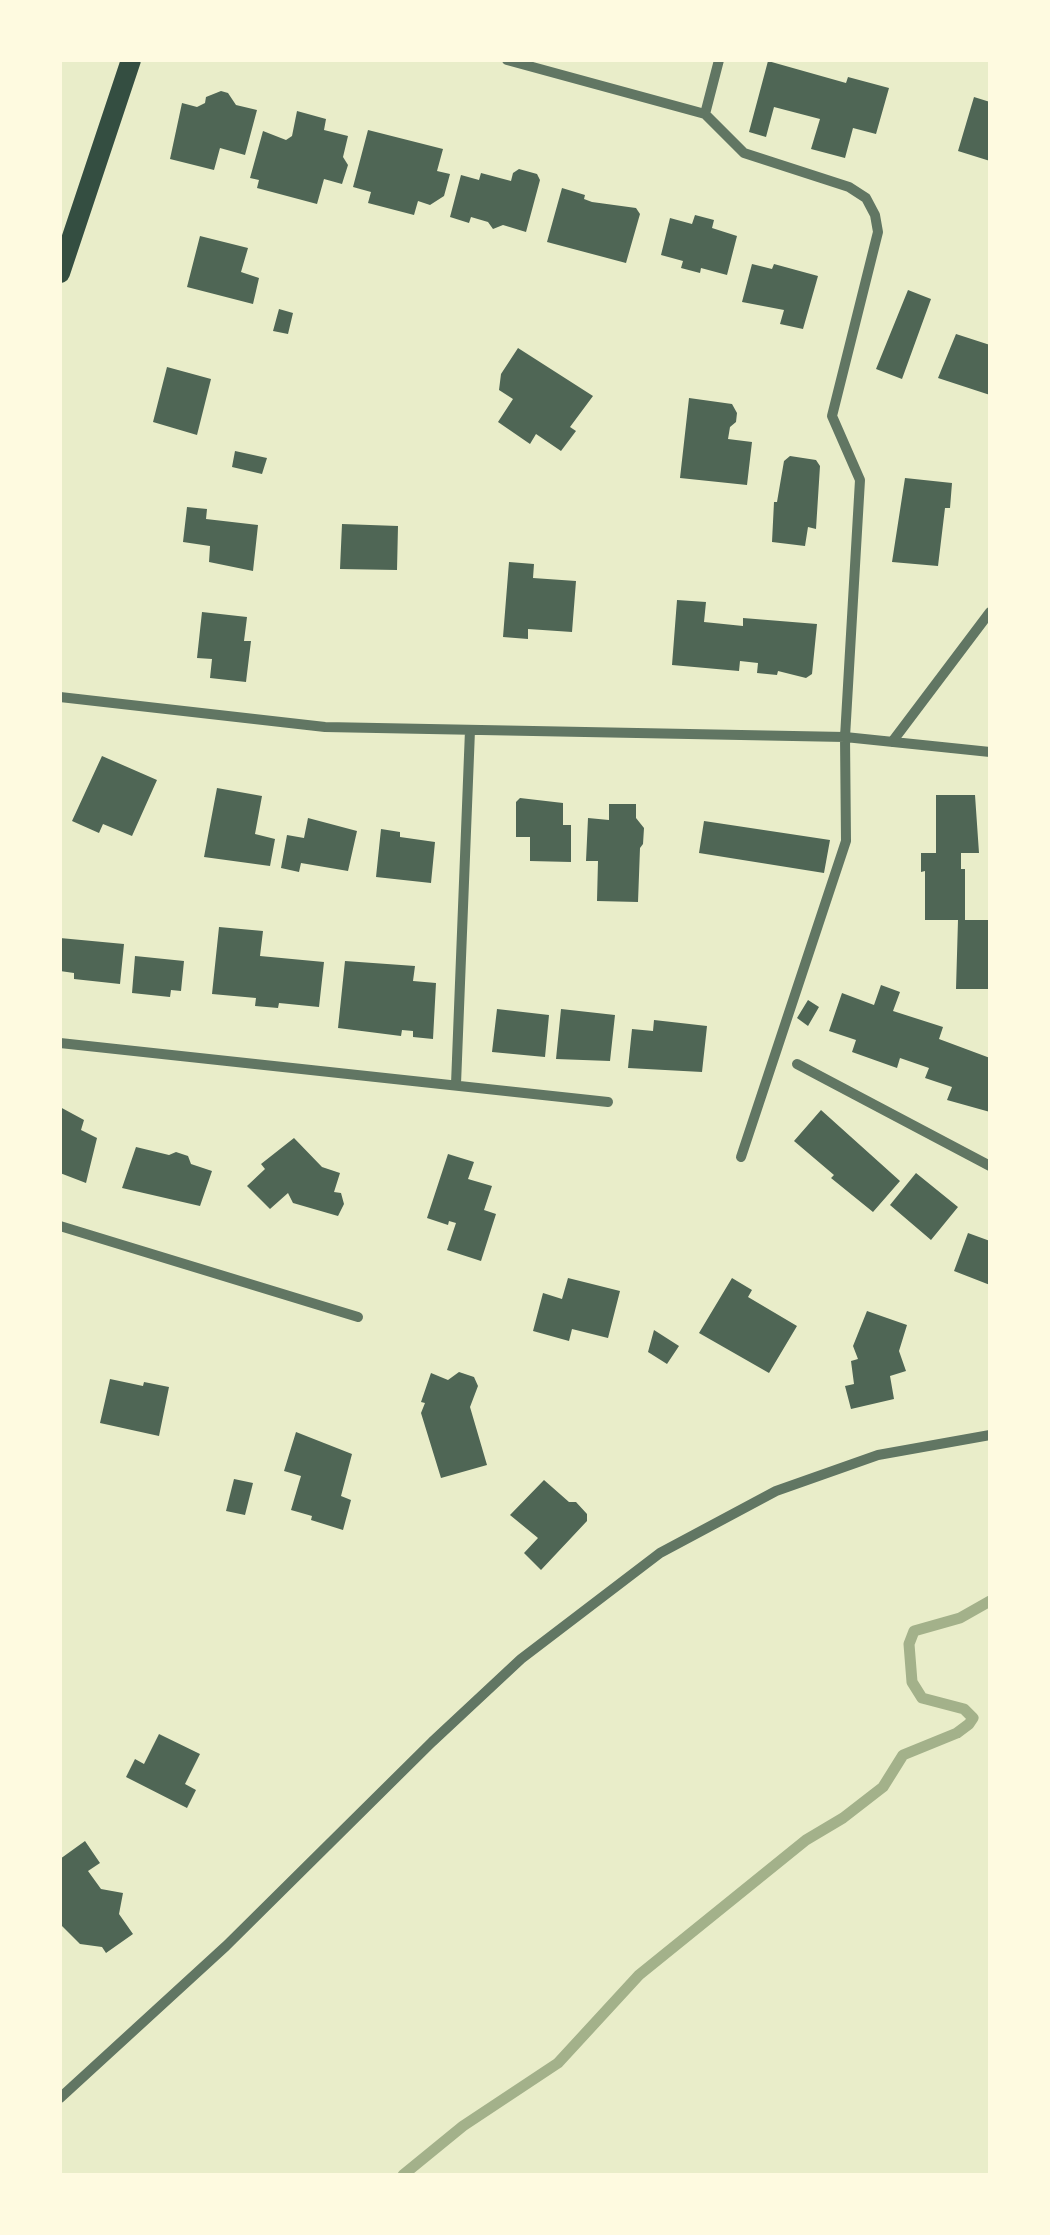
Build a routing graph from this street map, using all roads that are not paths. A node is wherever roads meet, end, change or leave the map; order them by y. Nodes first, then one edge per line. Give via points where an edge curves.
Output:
1 (130, 60) edge
2 (507, 60) edge
3 (719, 60) edge
4 (704, 114) junction
5 (60, 274) edge
6 (990, 612) edge
7 (60, 697) edge
8 (470, 730) junction
9 (844, 738) junction
10 (892, 742) junction
11 (990, 752) edge
12 (60, 1043) edge
13 (797, 1064) dead end
14 (456, 1084) junction
15 (608, 1102) dead end
16 (741, 1157) dead end
17 (990, 1166) edge
18 (60, 1226) edge
19 (358, 1317) dead end
20 (990, 1435) edge
21 (60, 2098) edge

1 - 5 main road
2 - 4 street
3 - 4 street
4 - 9 street via 744,152 849,186 875,215 878,232 832,416 860,480
6 - 10 street
7 - 8 street via 325,727
8 - 9 street
8 - 14 street
9 - 10 street
9 - 16 street via 846,840
10 - 11 street
12 - 14 street
13 - 17 street
14 - 15 street
18 - 19 street
20 - 21 street via 878,1455 776,1491 660,1554 521,1659

